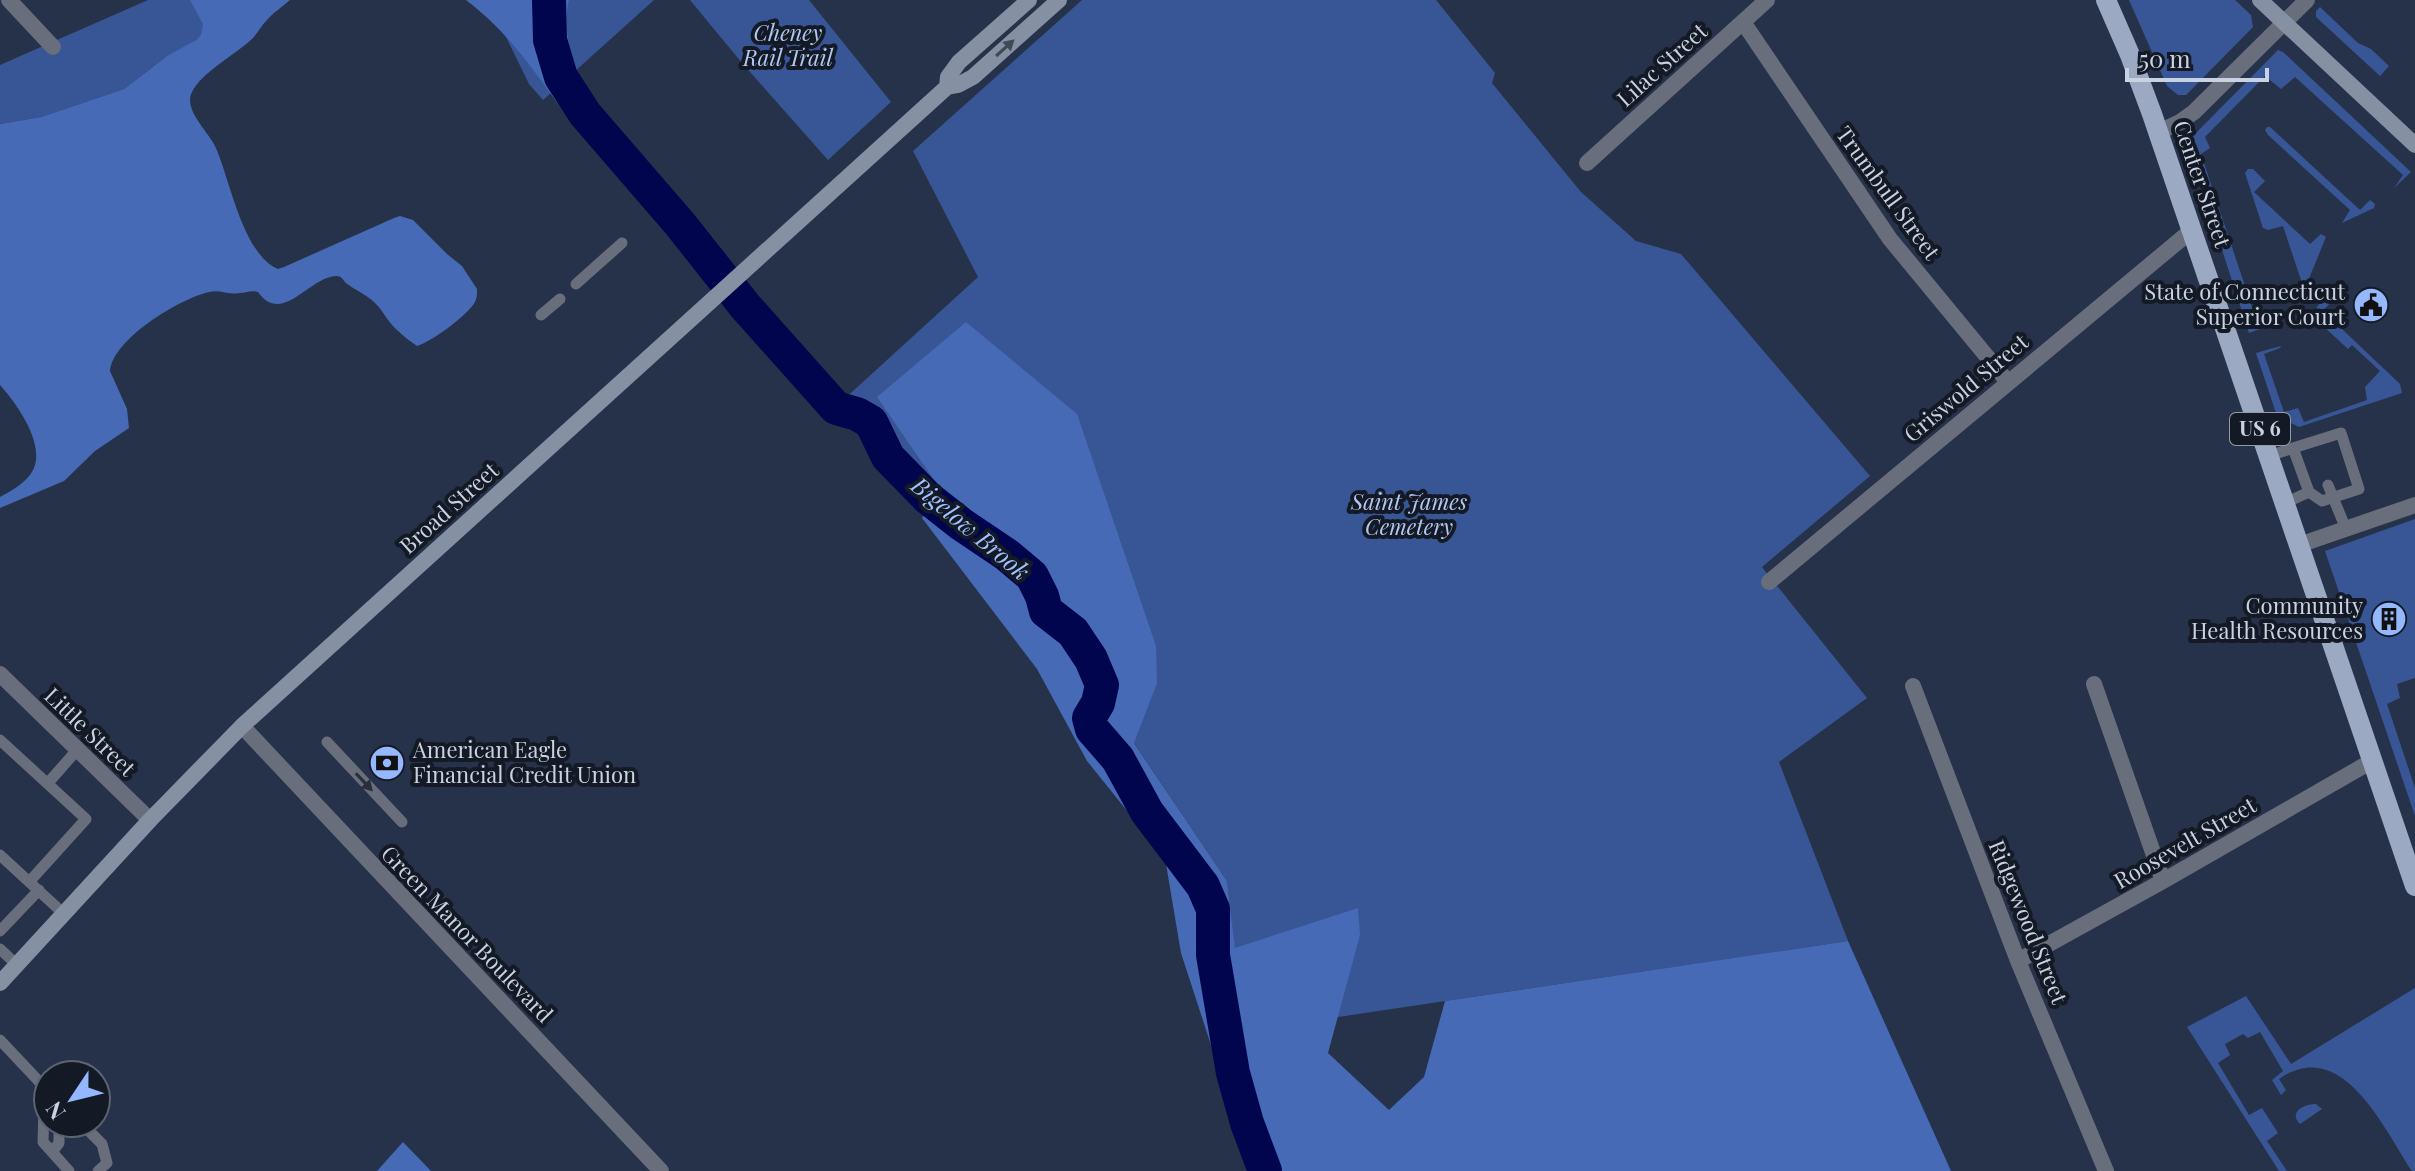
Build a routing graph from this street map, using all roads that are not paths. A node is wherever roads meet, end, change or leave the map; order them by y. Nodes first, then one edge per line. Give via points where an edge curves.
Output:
1 (9, 0) edge
2 (1029, 0) edge
3 (1059, 0) edge
4 (1767, 0) edge
5 (2106, 0) edge
6 (2260, 0) edge
7 (2307, 0) edge
8 (1743, 22) junction
9 (2284, 23) junction
10 (53, 47) dead end
11 (947, 87) junction
12 (2159, 132) junction
13 (2415, 145) edge
14 (1587, 163) dead end
15 (2192, 230) junction
16 (622, 243) dead end
17 (576, 284) dead end
18 (560, 299) dead end
19 (541, 315) dead end
20 (2008, 382) junction
21 (2293, 448) junction
22 (2269, 456) junction
23 (2331, 491) junction
24 (2309, 492) junction
25 (2285, 503) junction
26 (2415, 505) edge
27 (2346, 529) junction
28 (2299, 545) junction
29 (1769, 582) dead end
30 (1, 677) edge
31 (2094, 684) dead end
32 (1913, 686) dead end
33 (242, 726) junction
34 (0, 740) edge
35 (327, 742) dead end
36 (77, 750) junction
37 (2372, 761) junction
38 (48, 783) junction
39 (150, 820) junction
40 (402, 822) dead end
41 (0, 855) edge
42 (2411, 860) edge
43 (2163, 881) junction
44 (34, 885) junction
45 (2415, 886) edge
46 (64, 914) junction
47 (0, 931) edge
48 (0, 949) edge
49 (2018, 961) junction
50 (17, 965) junction
51 (0, 983) edge
52 (0, 1040) edge
53 (32, 1075) edge
54 (43, 1139) edge
55 (59, 1139) edge
56 (97, 1139) edge
57 (52, 1152) junction
58 (69, 1171) edge
59 (98, 1171) edge
60 (661, 1171) edge
61 (2106, 1171) edge

1 - 10 street
2 - 11 main road, Broad Street via 959,62
11 -> 3 main road, Broad Street via 973,77
4 - 8 street, Lilac Street
5 - 12 main road, Center Street / US 6
6 - 9 main road
7 - 9 street
8 - 14 street, Lilac Street
8 - 20 street, Trumbull Street via 1890,239
9 - 12 street via 2194,112
9 - 13 main road
11 - 33 main road, Broad Street
12 - 15 main road, Center Street / US 6
15 - 20 street, Griswold Street
15 - 22 main road, Center Street / US 6
16 - 17 lane
18 - 19 lane
20 - 29 street, Griswold Street
21 - 22 lane
21 - 23 lane via 2315,448 2341,433 2359,489
21 - 24 lane
22 - 25 main road, Center Street / US 6
23 - 24 lane via 2322,501
23 - 27 lane
24 - 25 lane
25 - 28 main road, Center Street / US 6
26 - 27 street
27 - 28 street
28 - 37 main road, Center Street / US 6
30 - 36 street, Little Street
31 - 43 street
32 - 49 street, Ridgewood Street
33 - 39 main road, Broad Street
33 - 60 street, Green Manor Boulevard
34 - 38 lane
35 -> 40 lane
36 - 38 lane
36 - 39 street, Little Street
37 - 42 main road, Center Street / US 6
37 - 43 street, Roosevelt Street
38 - 44 lane via 86,819
39 - 46 main road, Broad Street
41 - 44 lane
42 - 45 main road, Center Street / US 6
43 - 49 street, Roosevelt Street
44 - 46 lane
44 - 47 lane
46 - 50 main road, Broad Street
48 - 50 lane
49 - 61 street, Ridgewood Street
50 - 51 main road, Broad Street
52 - 53 lane
54 - 57 lane
55 - 57 lane
56 - 59 lane via 107,1163
57 - 58 lane

